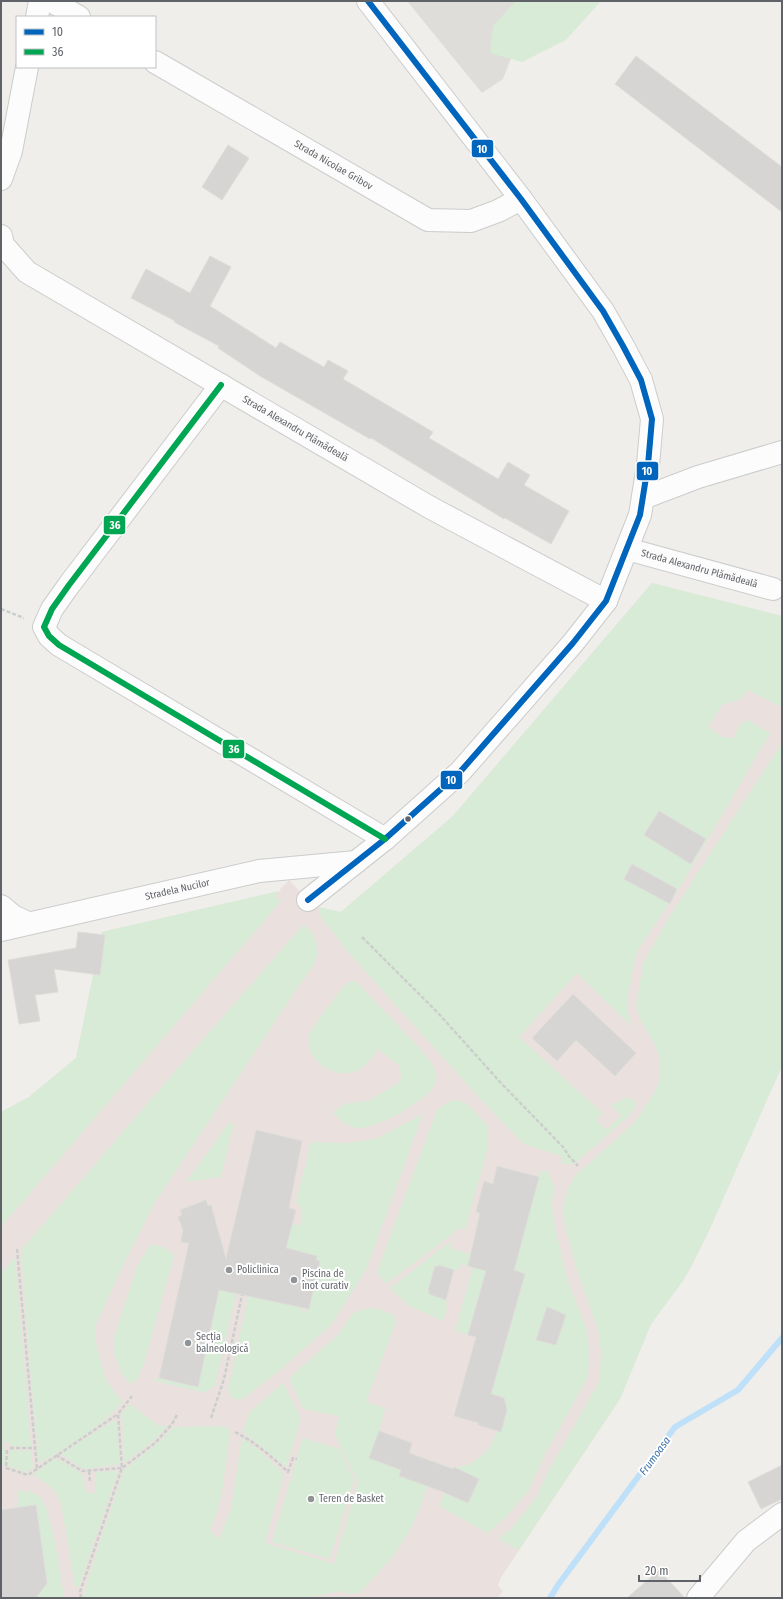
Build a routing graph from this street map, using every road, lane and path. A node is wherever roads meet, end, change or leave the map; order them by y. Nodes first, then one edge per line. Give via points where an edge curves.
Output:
1 (40, 1) edge
2 (51, 1) edge
3 (368, 1) edge
4 (37, 16) edge
5 (77, 16) edge
6 (156, 63) edge
7 (27, 68) edge
8 (6, 154) edge
9 (1, 179) edge
10 (521, 199) junction
11 (1, 236) edge
12 (221, 385) junction
13 (782, 452) edge
14 (643, 498) junction
15 (627, 549) junction
16 (773, 589) dead end
17 (606, 601) junction
18 (1, 608) edge
19 (44, 627) junction
20 (385, 839) junction
21 (356, 862) junction
22 (308, 900) dead end
23 (1, 906) edge
24 (28, 923) junction
25 (1, 930) edge
26 (362, 937) dead end
27 (578, 1166) dead end
28 (17, 1249) dead end
29 (242, 1295) dead end
30 (132, 1396) dead end
31 (118, 1414) junction
32 (177, 1415) dead end
33 (211, 1418) dead end
34 (235, 1432) dead end
35 (35, 1448) junction
36 (56, 1455) junction
37 (297, 1459) dead end
38 (122, 1468) junction
39 (37, 1469) junction
40 (89, 1471) junction
41 (90, 1482) dead end
42 (782, 1514) edge
43 (81, 1598) edge
44 (698, 1598) edge

1 - 4 street
2 - 5 street
3 - 10 street
6 - 10 street, Strada Nicolae Gribov via 428,220 471,222
7 - 8 street
8 - 9 street
10 - 14 street via 603,311 641,380 652,420
11 - 12 street, Strada Alexandru Plămădeală via 4,245 27,272
12 - 17 street, Strada Alexandru Plămădeală via 431,508
12 - 19 street via 69,584 52,609
13 - 14 street via 698,477
14 - 15 street via 640,515
15 - 16 street, Strada Alexandru Plămădeală
15 - 17 street
17 - 20 street via 573,643 460,772
18 - 19 path
19 - 20 street via 59,645
20 - 21 street
21 - 22 street
21 - 24 street, Stradela Nucilor via 259,871
23 - 24 street via 13,916
24 - 25 street, Stradela Nucilor
26 - 27 path via 439,1014
28 - 35 path
29 - 33 path via 224,1379
30 - 31 path
31 - 36 path
31 - 38 path
32 - 38 path via 155,1443
34 - 37 path via 245,1437 288,1472 292,1458
35 - 39 path
35 - 39 path via 8,1449 6,1468 28,1475
36 - 39 path
36 - 40 path via 82,1471
38 - 40 path
38 - 43 path via 80,1592
40 - 41 path
42 - 44 street via 746,1541

